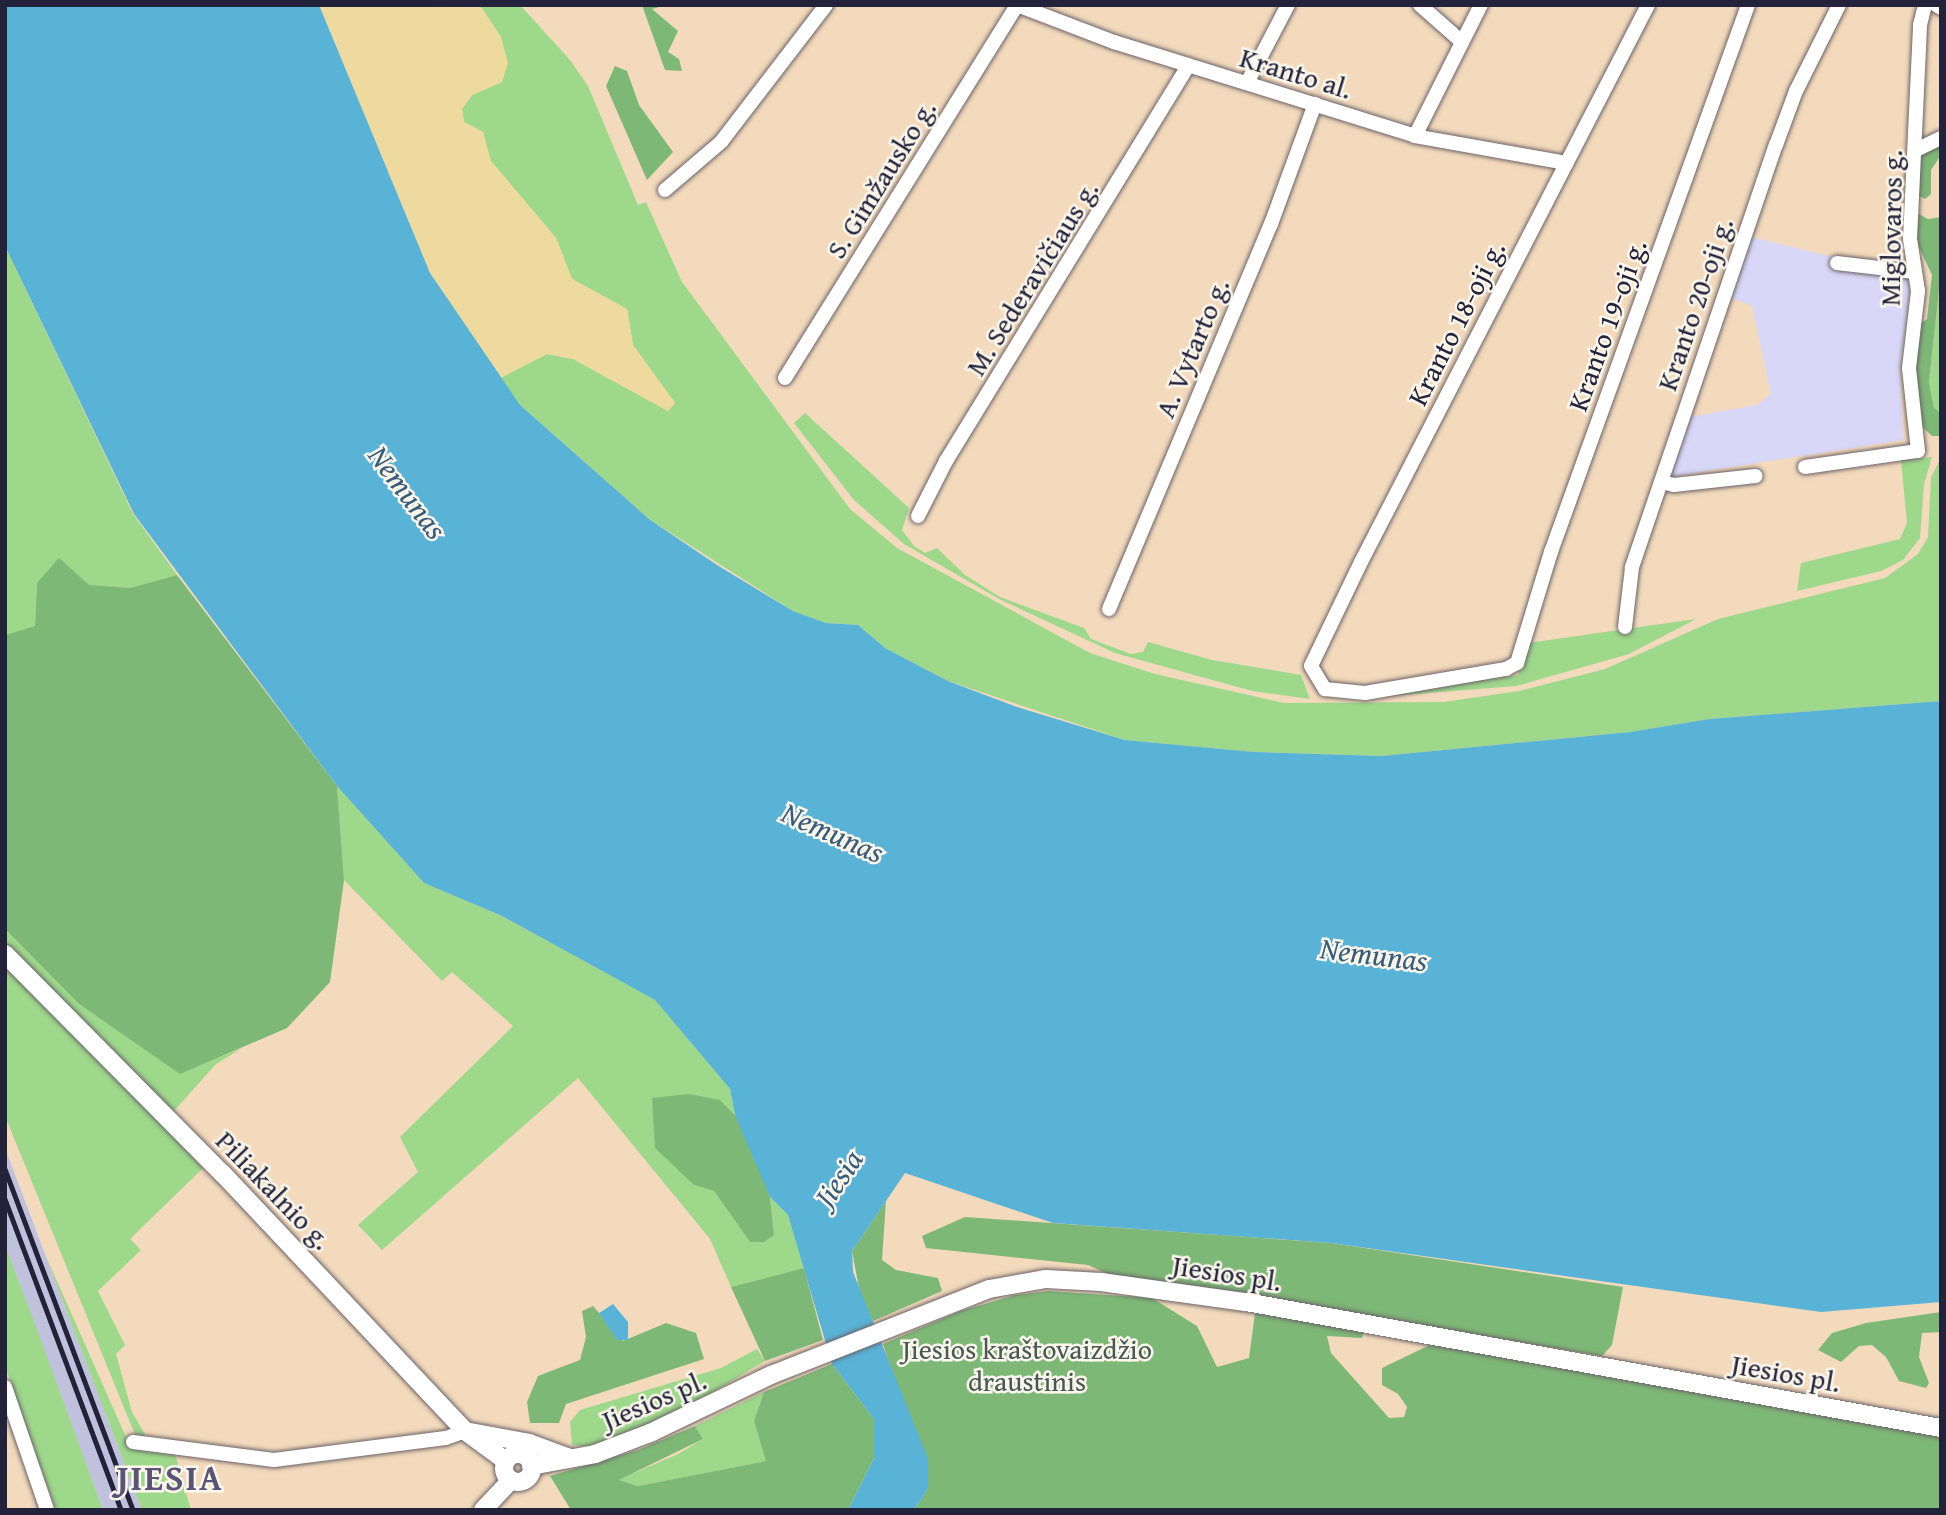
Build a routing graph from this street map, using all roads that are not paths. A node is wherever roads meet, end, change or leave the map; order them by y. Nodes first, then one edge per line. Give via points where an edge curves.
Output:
1 (826, 5) edge
2 (1017, 5) edge
3 (1420, 5) edge
4 (1481, 5) edge
5 (1648, 5) edge
6 (1748, 5) edge
7 (1839, 5) edge
8 (1925, 5) edge
9 (1936, 5) edge
10 (1285, 7) edge
11 (1941, 8) edge
12 (1462, 42) junction
13 (1188, 66) junction
14 (1247, 83) junction
15 (1315, 104) junction
16 (1415, 136) junction
17 (1941, 138) edge
18 (1916, 150) junction
19 (1567, 163) junction
20 (665, 190) dead end
21 (1837, 263) dead end
22 (1914, 272) junction
23 (785, 378) dead end
24 (1805, 467) dead end
25 (1756, 476) dead end
26 (1661, 482) junction
27 (918, 516) dead end
28 (1109, 609) dead end
29 (1625, 627) dead end
30 (1311, 666) joint
31 (5, 954) edge
32 (5, 1387) edge
33 (1941, 1428) edge
34 (465, 1431) junction
35 (133, 1443) dead end
36 (570, 1458) junction
37 (506, 1461) junction
38 (531, 1466) junction
39 (511, 1480) junction
40 (47, 1510) edge
41 (483, 1510) edge

1 - 20 street via 721,142
2 - 13 street, Kranto al.
2 - 23 street, S. Gimžausko g.
3 - 12 street
4 - 12 street
5 - 19 street, Kranto 18-oji g.
6 - 30 street, Kranto 19-oji g. via 1551,552 1517,663 1365,693 1325,689
7 - 26 street, Kranto 20-oji g. via 1776,145
8 - 18 street, Miglovaros g. via 1920,25
9 - 11 street
10 - 14 street
12 - 16 street
13 - 14 street, Kranto al.
13 - 27 street, M. Sederavičiaus g. via 946,461
14 - 15 street, Kranto al.
15 - 16 street, Kranto al.
15 - 28 street, A. Vytarto g. via 1271,224
16 - 19 street, Kranto al.
17 - 18 street
18 - 22 street, Miglovaros g. via 1910,239
19 - 30 street, Kranto 18-oji g. via 1360,562
21 - 22 street
22 - 24 street, Miglovaros g. via 1918,291 1909,368 1918,451
25 - 26 street via 1674,485
26 - 29 street, Kranto 20-oji g. via 1632,567
31 - 34 main road, Piliakalnio g. via 223,1174
32 - 40 street
33 - 36 main road, Jiesios pl. via 1327,1316 1101,1282 1018,1282 813,1358 650,1433
34 - 35 street via 274,1460
34 - 36 main road via 529,1443
34 - 37 main road, Piliakalnio g.
36 - 38 main road, Jiesios pl.
37 - 38 main road via 520,1454
37 - 39 main road via 505,1473
38 - 39 main road via 527,1478
39 - 41 main road

